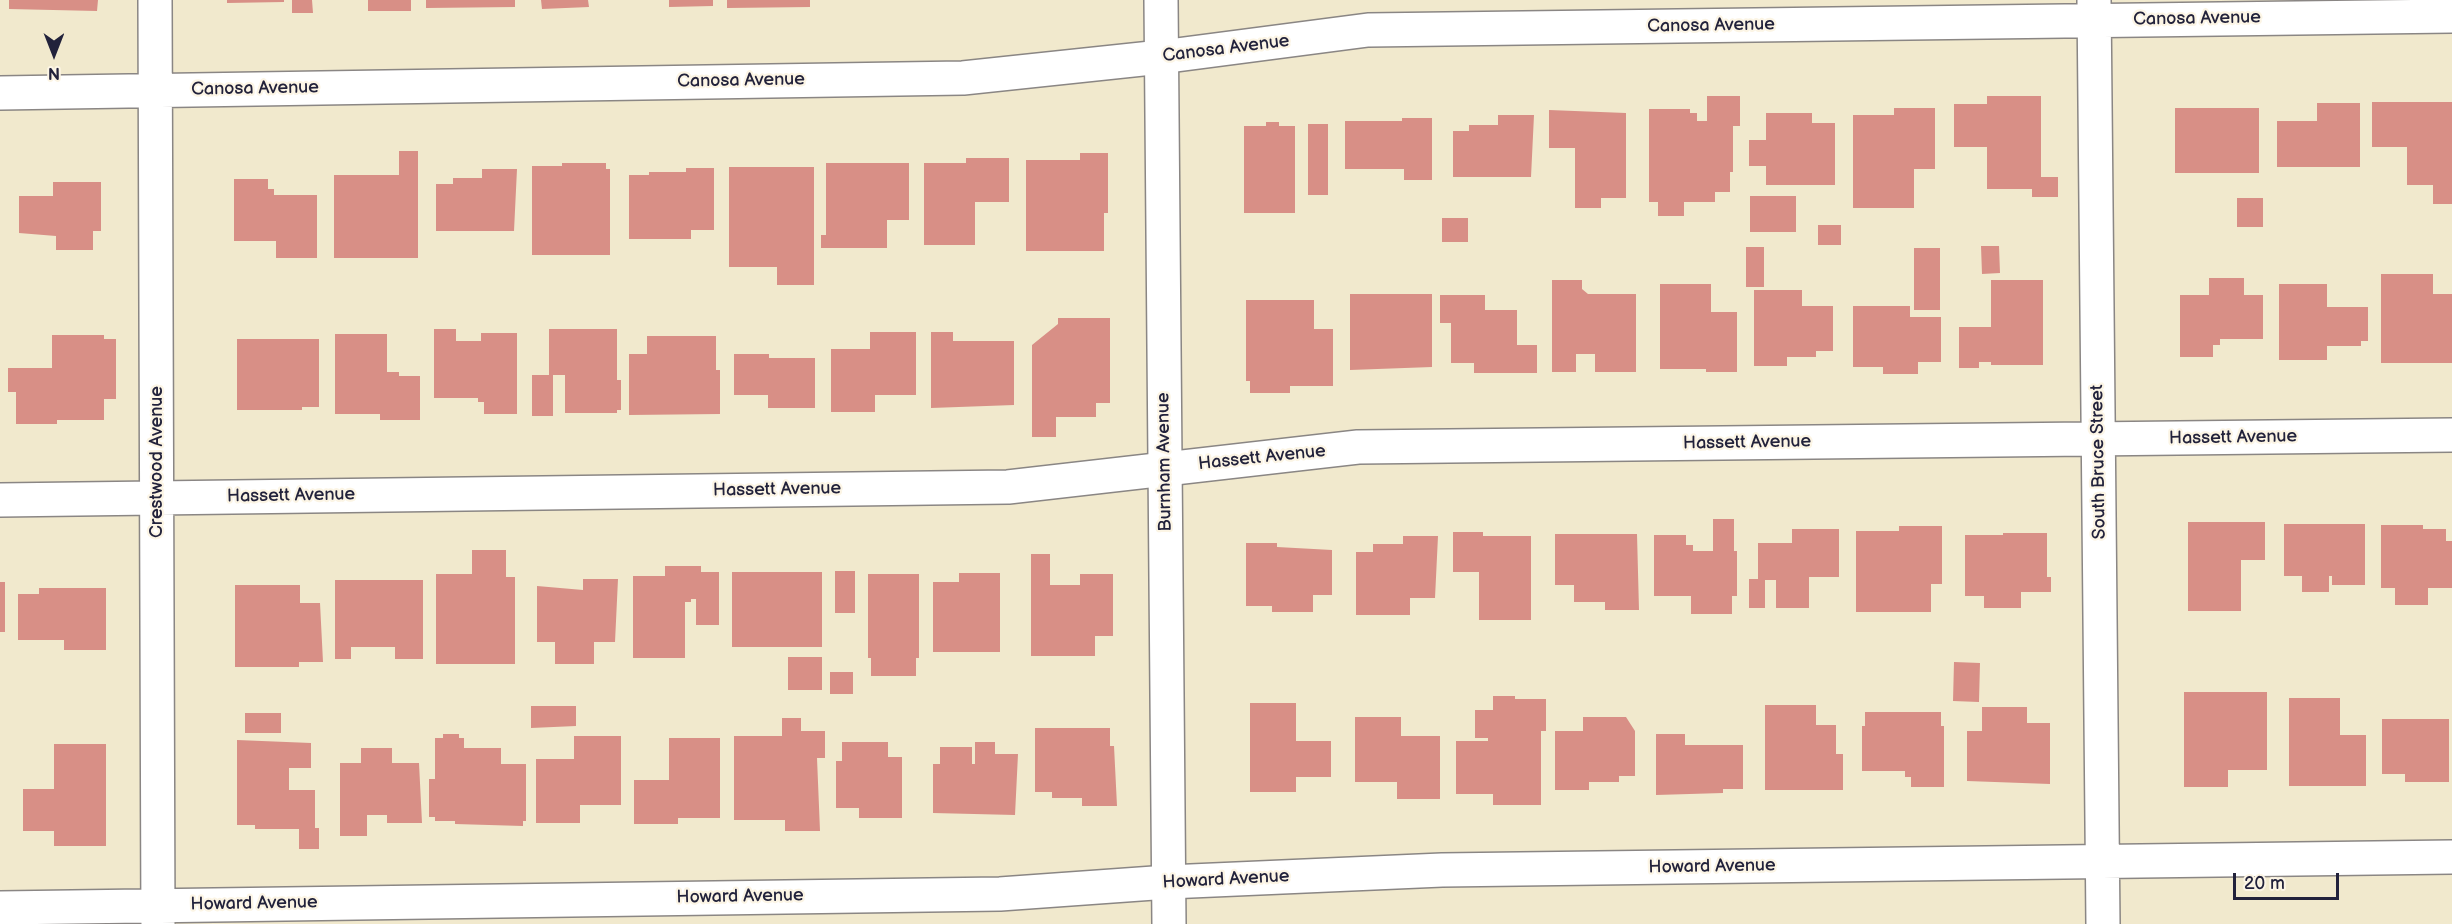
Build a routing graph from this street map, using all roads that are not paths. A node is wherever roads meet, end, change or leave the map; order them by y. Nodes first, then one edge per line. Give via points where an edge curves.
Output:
1 (155, 0) edge
2 (1161, 0) edge
3 (2094, 10) edge
4 (2452, 16) edge
5 (1161, 57) junction
6 (156, 90) junction
7 (0, 93) edge
8 (2452, 435) edge
9 (2098, 439) junction
10 (1165, 470) junction
11 (157, 498) junction
12 (0, 500) edge
13 (2452, 857) edge
14 (2103, 862) junction
15 (1168, 882) junction
16 (0, 908) edge
17 (158, 915) edge
18 (1169, 924) edge
19 (2103, 924) edge

1 - 6 street, Crestwood Avenue
2 - 5 street, Burnham Avenue
3 - 4 street, Canosa Avenue
3 - 5 street, Canosa Avenue via 1368,30
3 - 9 street, South Bruce Street
5 - 6 street, Canosa Avenue via 963,78
5 - 10 street, Burnham Avenue
6 - 7 street, Canosa Avenue
6 - 11 street, Crestwood Avenue
8 - 9 street, Hassett Avenue
9 - 10 street, Hassett Avenue via 1358,447
9 - 14 street, South Bruce Street
10 - 11 street, Hassett Avenue via 1008,487
10 - 15 street, Burnham Avenue
11 - 12 street, Hassett Avenue
11 - 17 street, Crestwood Avenue
13 - 14 street, Howard Avenue
14 - 15 street, Howard Avenue via 1442,870
14 - 19 street, South Bruce Street
15 - 17 street, Howard Avenue via 1000,894
15 - 18 street, Burnham Avenue
16 - 17 street, Howard Avenue

